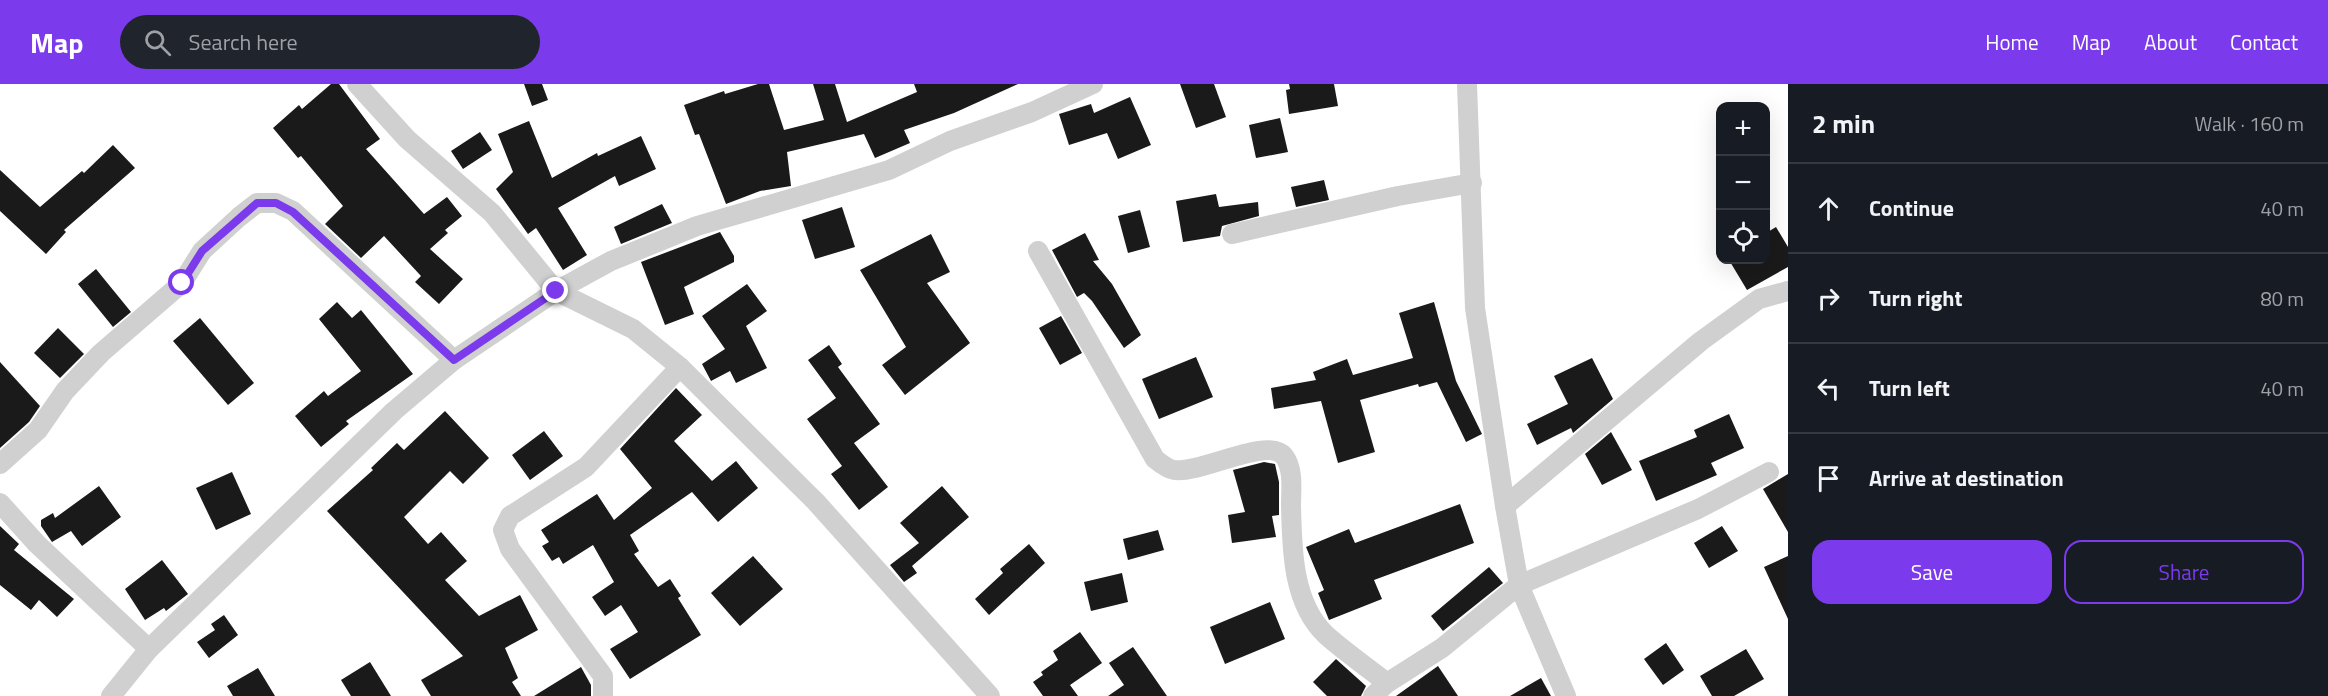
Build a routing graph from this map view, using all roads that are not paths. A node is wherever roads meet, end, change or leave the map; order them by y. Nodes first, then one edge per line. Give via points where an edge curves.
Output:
1 (357, 84) edge
2 (1093, 84) edge
3 (1467, 84) edge
4 (1472, 183) junction
5 (1232, 234) dead end
6 (1038, 251) dead end
7 (556, 291) junction
8 (1788, 291) edge
9 (454, 360) junction
10 (680, 367) junction
11 (0, 464) edge
12 (1769, 472) dead end
13 (0, 503) edge
14 (1505, 506) junction
15 (1519, 585) junction
16 (149, 649) junction
17 (1380, 689) edge
18 (111, 696) edge
19 (603, 696) edge
20 (990, 696) edge
21 (1566, 696) edge

1 - 7 street via 407,139 492,213
2 - 7 street via 1032,112 950,141 889,170 697,226 611,261
3 - 4 street
4 - 5 street
4 - 14 street via 1475,308
6 - 17 street via 1155,459 1172,470 1196,470 1253,452 1271,449 1283,455 1290,470 1292,551 1301,597 1324,633
7 - 9 street
7 - 10 street via 633,329
8 - 14 street via 1759,299 1701,341
9 - 11 street via 293,212 276,203 257,203 202,251 182,283 101,353 65,391 38,430
9 - 16 street via 394,411
10 - 19 street via 586,467 510,516 503,530 510,549 603,676
10 - 20 street via 816,502
12 - 15 street via 1698,509
13 - 16 street via 37,544
14 - 15 street
15 - 17 street via 1442,648
15 - 21 street
16 - 18 street

